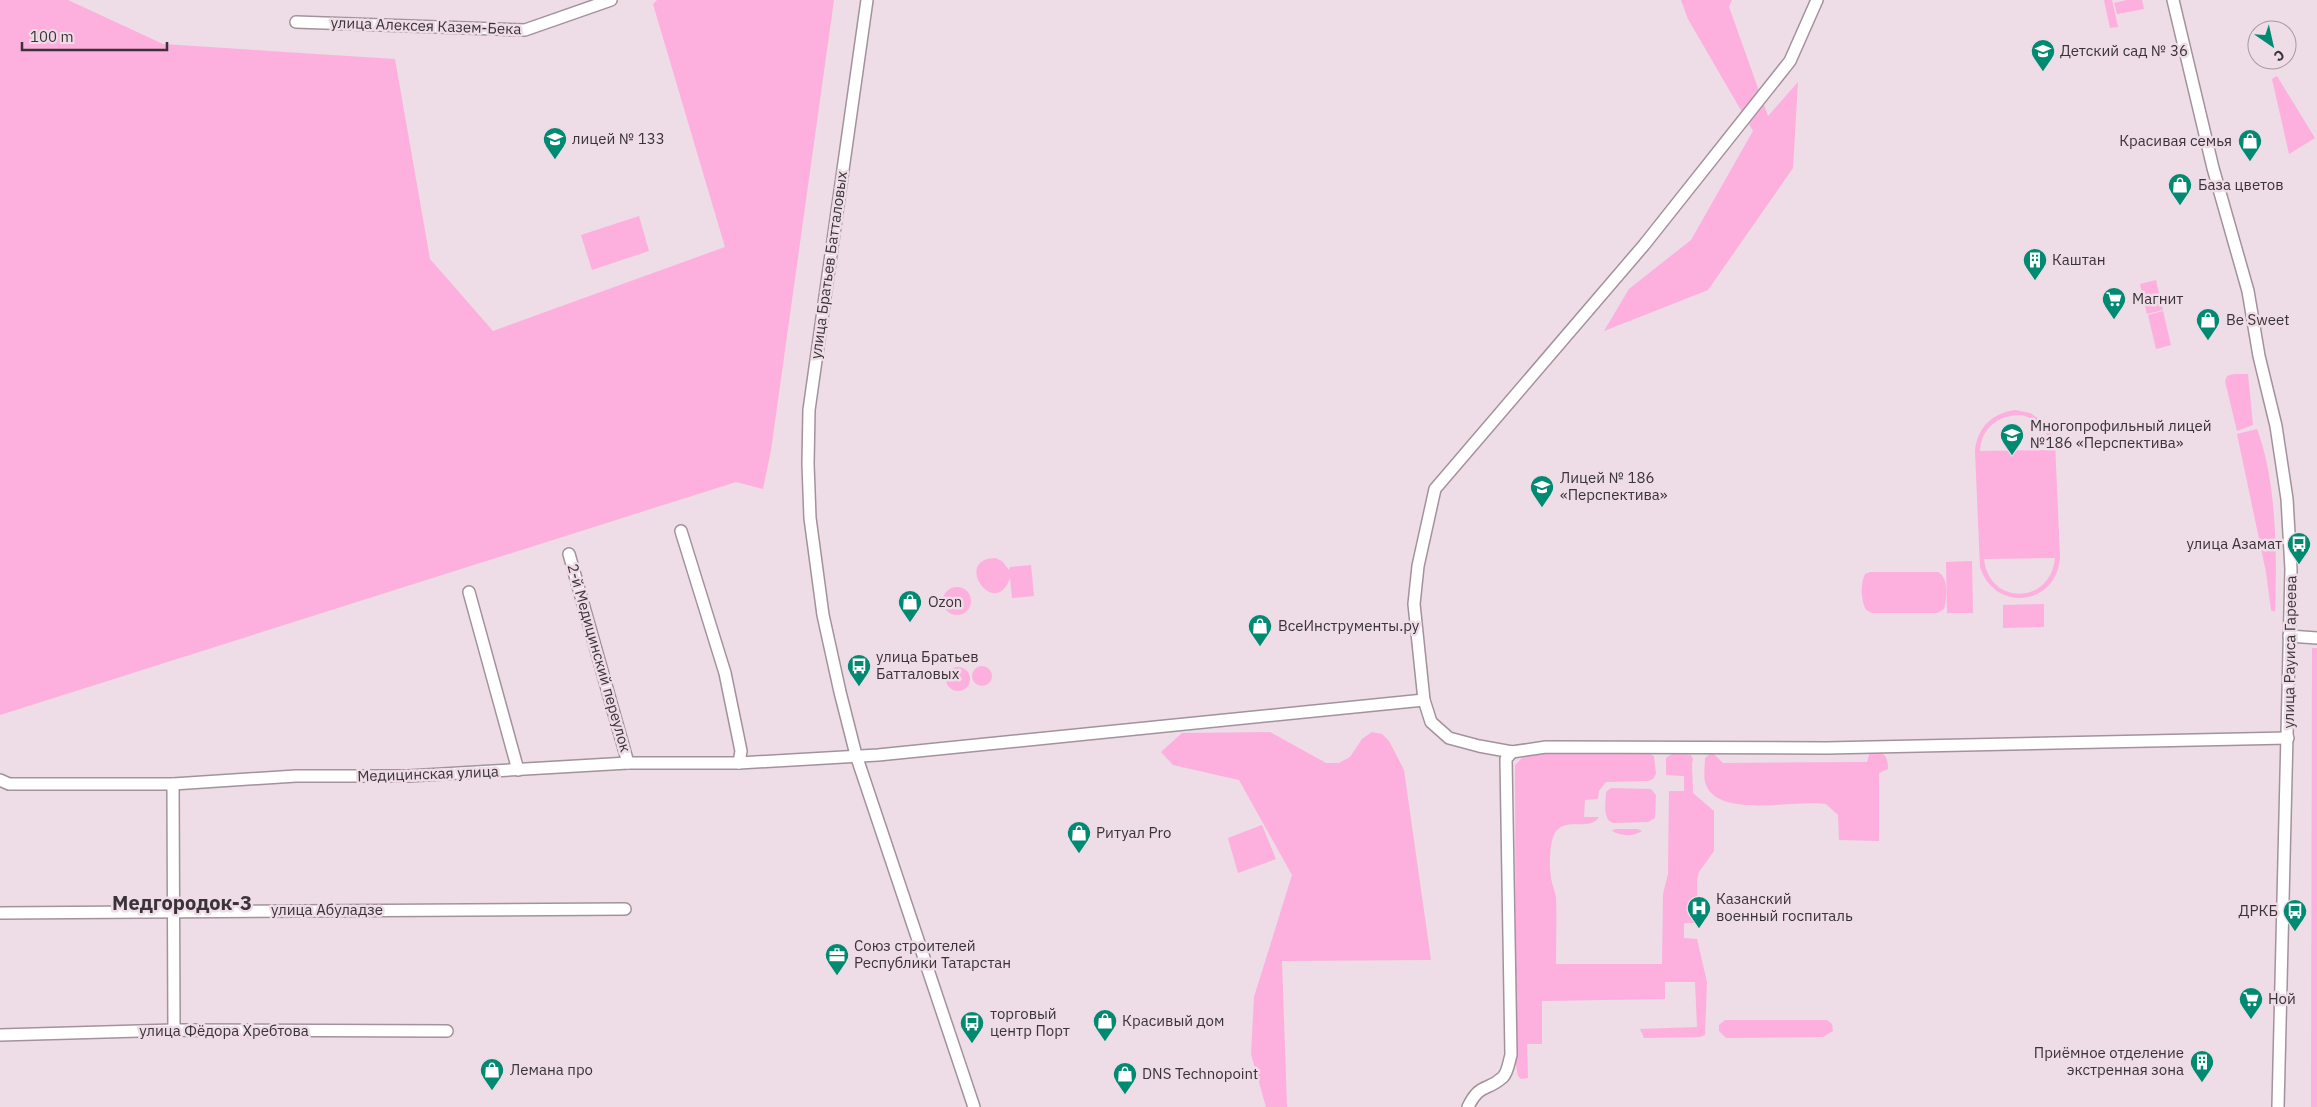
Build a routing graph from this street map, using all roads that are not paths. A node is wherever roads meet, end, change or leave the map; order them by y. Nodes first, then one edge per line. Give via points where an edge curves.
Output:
1 (611, 0) edge
2 (867, 0) edge
3 (1817, 0) edge
4 (2173, 0) edge
5 (296, 22) dead end
6 (681, 531) dead end
7 (569, 554) dead end
8 (468, 592) dead end
9 (2289, 636) junction
10 (2317, 638) edge
11 (1424, 700) junction
12 (2288, 738) junction
13 (1512, 752) junction
14 (856, 755) junction
15 (628, 763) junction
16 (739, 763) junction
17 (518, 770) junction
18 (0, 780) edge
19 (173, 784) junction
20 (625, 909) dead end
21 (174, 911) junction
22 (0, 912) edge
23 (174, 1030) junction
24 (447, 1031) dead end
25 (0, 1035) edge
26 (974, 1107) edge
27 (1468, 1107) edge
28 (2278, 1107) edge

1 - 5 street, улица Алексея Казем-Бека via 525,30
2 - 14 street, улица Братьев Батталовых via 809,410 808,464 810,518 823,615
3 - 11 street via 1790,61 1644,245 1435,489 1418,566 1414,604
4 - 9 street, улица Рауиса Гареева via 2248,291 2276,426 2287,499 2291,569
6 - 16 street via 725,673 741,751
7 - 15 street, 2-й Медицинский переулок
8 - 17 street
9 - 10 street
9 - 12 street, улица Рауиса Гареева
11 - 13 street via 1431,722 1448,738
11 - 14 street, Медицинская улица
12 - 13 street via 1826,748 1546,747
12 - 28 street, улица Рауиса Гареева
13 - 27 street via 1506,759 1511,1055 1504,1075 1494,1084 1482,1088
14 - 16 street, Медицинская улица
14 - 26 street, улица Братьев Батталовых
15 - 16 street, Медицинская улица
15 - 17 street, Медицинская улица
17 - 19 street, Медицинская улица via 408,776 296,776
18 - 19 street, Медицинская улица via 9,784
19 - 21 street
20 - 21 street, улица Абуладзе
21 - 22 street, улица Абуладзе
21 - 23 street
23 - 24 street, улица Фёдора Хребтова
23 - 25 street, улица Фёдора Хребтова

